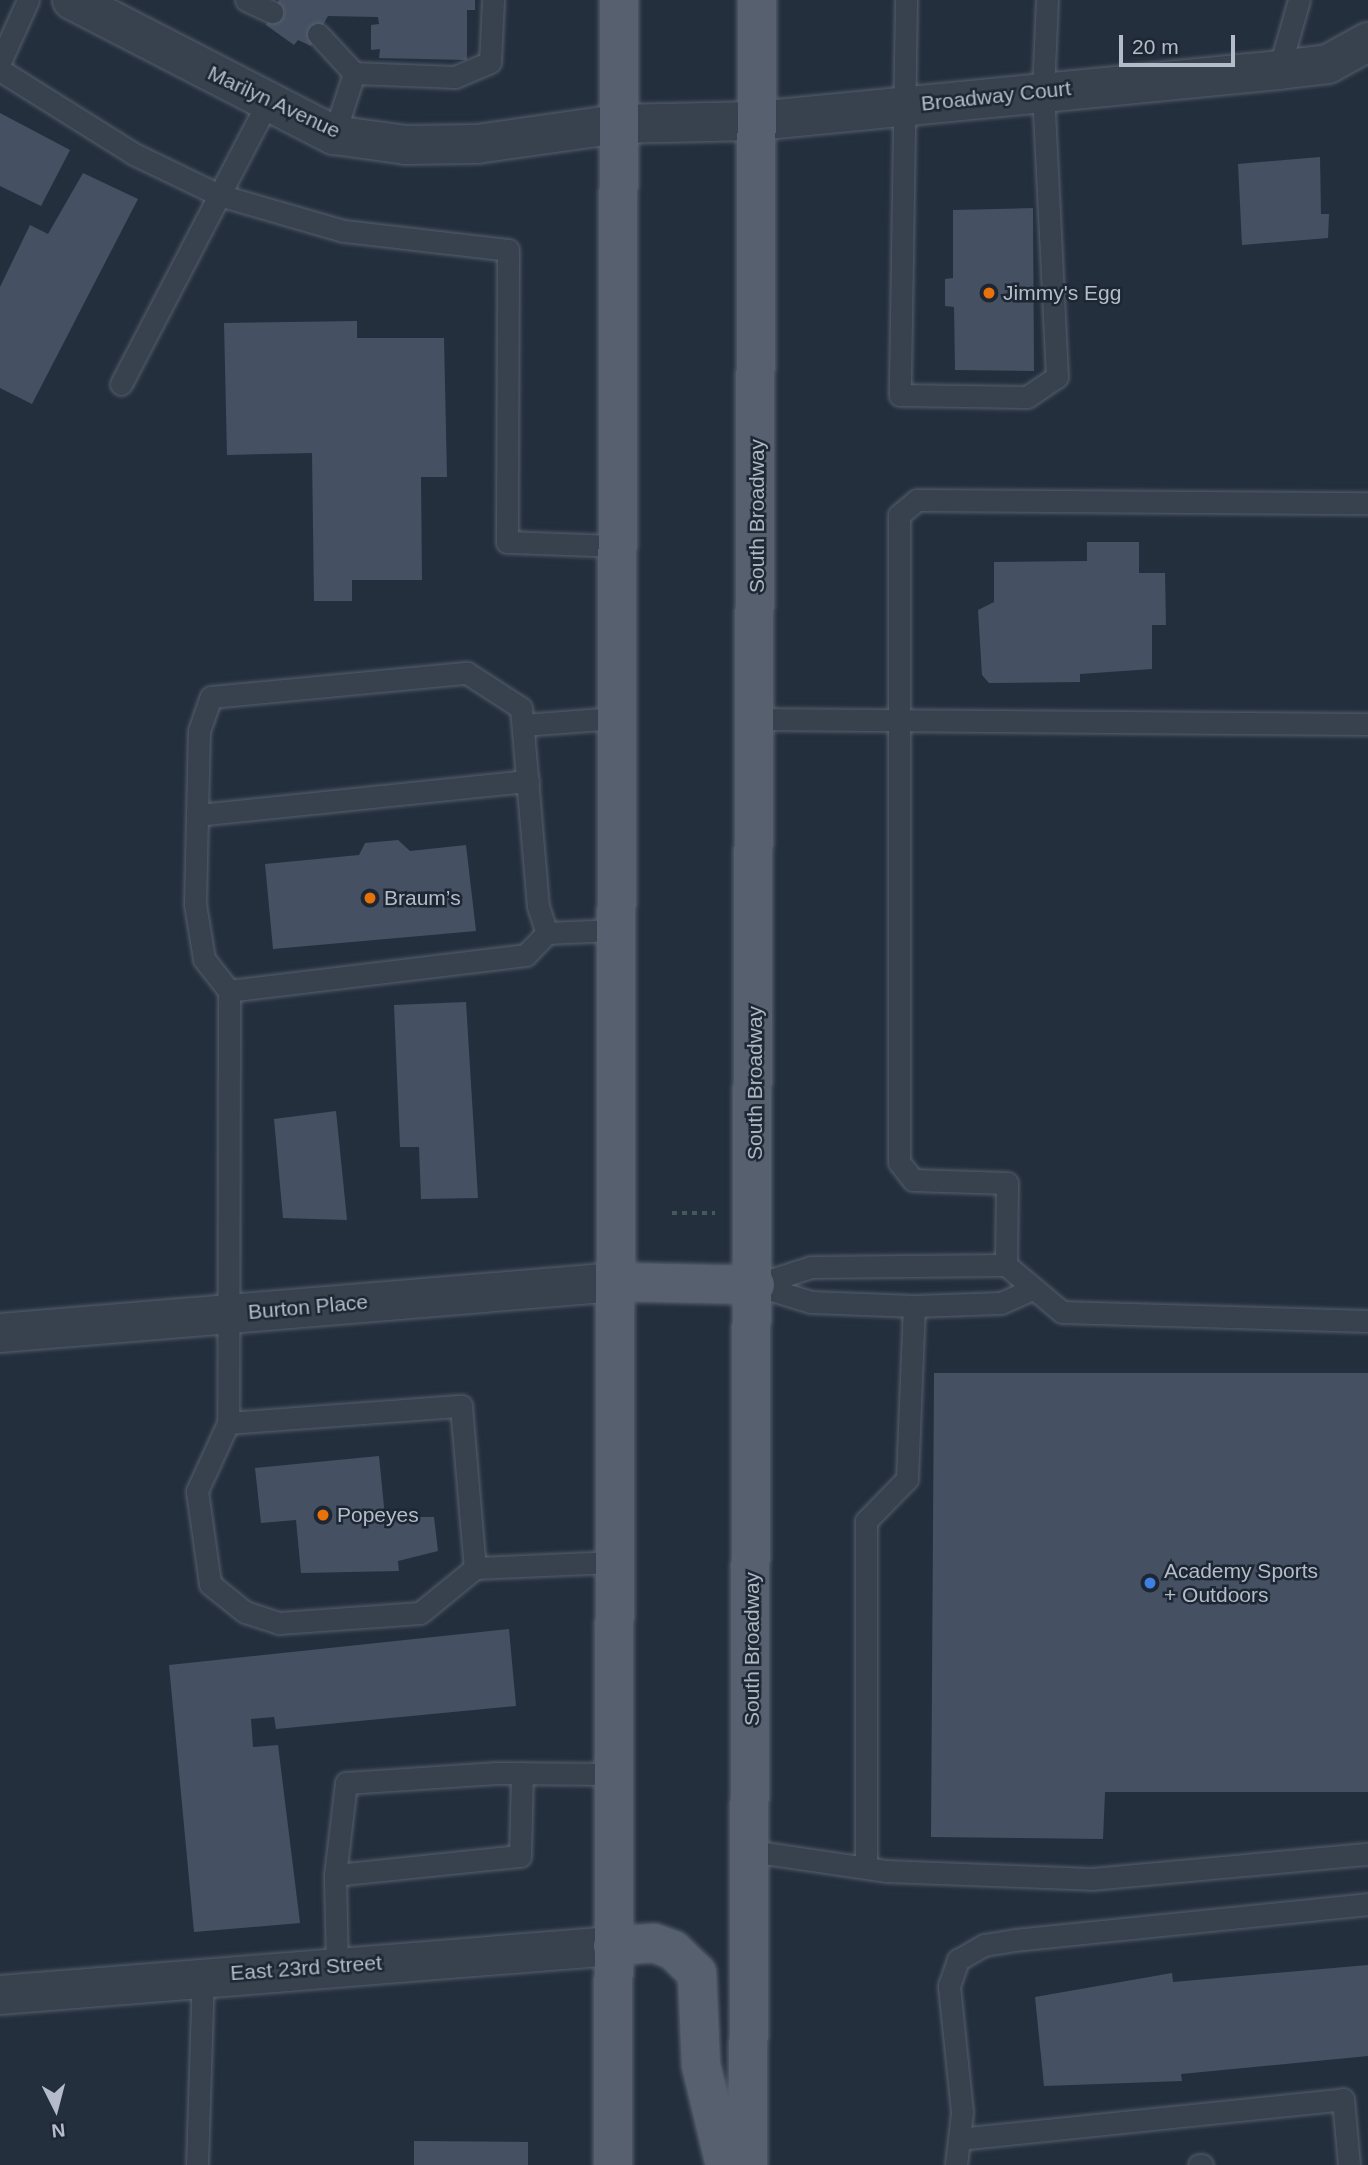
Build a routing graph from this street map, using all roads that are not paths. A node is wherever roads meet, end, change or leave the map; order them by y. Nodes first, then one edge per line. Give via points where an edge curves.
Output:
1 (28, 0) edge
2 (72, 0) edge
3 (246, 0) edge
4 (493, 0) edge
5 (619, 0) edge
6 (757, 0) edge
7 (906, 0) edge
8 (1047, 0) edge
9 (1299, 0) edge
10 (272, 12) dead end
11 (317, 34) dead end
12 (1363, 55) edge
13 (0, 62) edge
14 (0, 70) edge
15 (1279, 70) junction
16 (354, 74) junction
17 (1043, 90) junction
18 (268, 102) junction
19 (904, 105) junction
20 (756, 121) junction
21 (617, 124) junction
22 (334, 135) junction
23 (219, 195) junction
24 (121, 384) dead end
25 (1368, 503) edge
26 (616, 546) junction
27 (615, 718) junction
28 (757, 719) junction
29 (899, 720) junction
30 (523, 724) junction
31 (1368, 724) edge
32 (528, 781) junction
33 (197, 816) junction
34 (614, 929) junction
35 (547, 933) junction
36 (229, 991) junction
37 (1006, 1265) junction
38 (616, 1282) junction
39 (755, 1285) junction
40 (1032, 1289) junction
41 (914, 1306) junction
42 (228, 1314) junction
43 (1368, 1321) edge
44 (0, 1333) edge
45 (228, 1423) junction
46 (615, 1562) junction
47 (475, 1569) junction
48 (522, 1773) junction
49 (614, 1774) junction
50 (751, 1851) junction
51 (1368, 1854) edge
52 (866, 1868) junction
53 (335, 1875) junction
54 (1368, 1904) edge
55 (613, 1946) junction
56 (337, 1966) junction
57 (203, 1975) junction
58 (0, 1995) edge
59 (959, 2139) junction
60 (197, 2165) edge
61 (614, 2165) edge
62 (725, 2165) edge
63 (748, 2165) edge
64 (956, 2165) edge
65 (1349, 2165) edge

1 - 13 lane
2 - 18 street, Marilyn Avenue
3 - 10 lane
4 - 16 lane via 495,47 490,62 477,72
5 - 21 main road
6 - 20 main road, South Broadway
7 - 19 lane
8 - 17 lane
9 - 15 lane
11 - 16 lane
12 - 15 street, Broadway Court
14 - 23 lane via 134,154
15 - 17 street, Broadway Court
16 - 22 lane
17 - 19 street, Broadway Court
17 - 19 lane via 1058,377 1027,397 900,395
18 - 22 street, Marilyn Avenue
18 - 23 lane
19 - 20 street, Broadway Court
20 - 21 street, Broadway Court
20 - 28 main road, South Broadway
21 - 22 street, Marilyn Avenue via 477,144 405,145
21 - 26 main road
23 - 24 lane
23 - 26 lane via 344,231 508,250 507,542
25 - 29 lane via 917,500 899,515
26 - 27 main road
27 - 30 lane
27 - 34 main road
28 - 29 lane
28 - 39 main road, South Broadway
29 - 31 lane
29 - 37 lane via 899,1162 913,1180 1007,1183
30 - 32 lane
30 - 33 lane via 521,708 467,673 213,696 199,732
32 - 33 lane
32 - 35 lane via 538,906
33 - 36 lane via 195,904 203,954
34 - 35 lane
34 - 38 main road
35 - 36 lane via 522,957
36 - 42 lane
37 - 39 lane via 811,1267
37 - 40 lane
38 - 39 main road
38 - 42 street, Burton Place
38 - 46 main road
39 - 41 lane via 811,1303
39 - 50 main road, South Broadway
40 - 41 lane via 1001,1303
40 - 43 lane via 1062,1311
41 - 52 lane via 906,1479 866,1521
42 - 44 street, Burton Place
42 - 45 lane
45 - 47 lane via 461,1406
45 - 47 lane via 197,1491 210,1584 245,1612 279,1623 420,1614
46 - 47 lane
46 - 49 main road
48 - 49 lane
48 - 53 lane via 346,1783
48 - 53 lane via 520,1856
49 - 55 main road
50 - 52 lane
50 - 63 main road, South Broadway
51 - 52 lane via 1091,1879
53 - 56 lane
54 - 59 lane via 984,1945 958,1960 949,1986
55 - 56 street, East 23rd Street
55 - 61 main road
55 - 62 main road via 654,1943 673,1950 696,1973 701,2065
56 - 57 street, East 23rd Street
57 - 58 street, East 23rd Street
57 - 60 lane
59 - 64 lane
59 - 65 lane via 1343,2099

